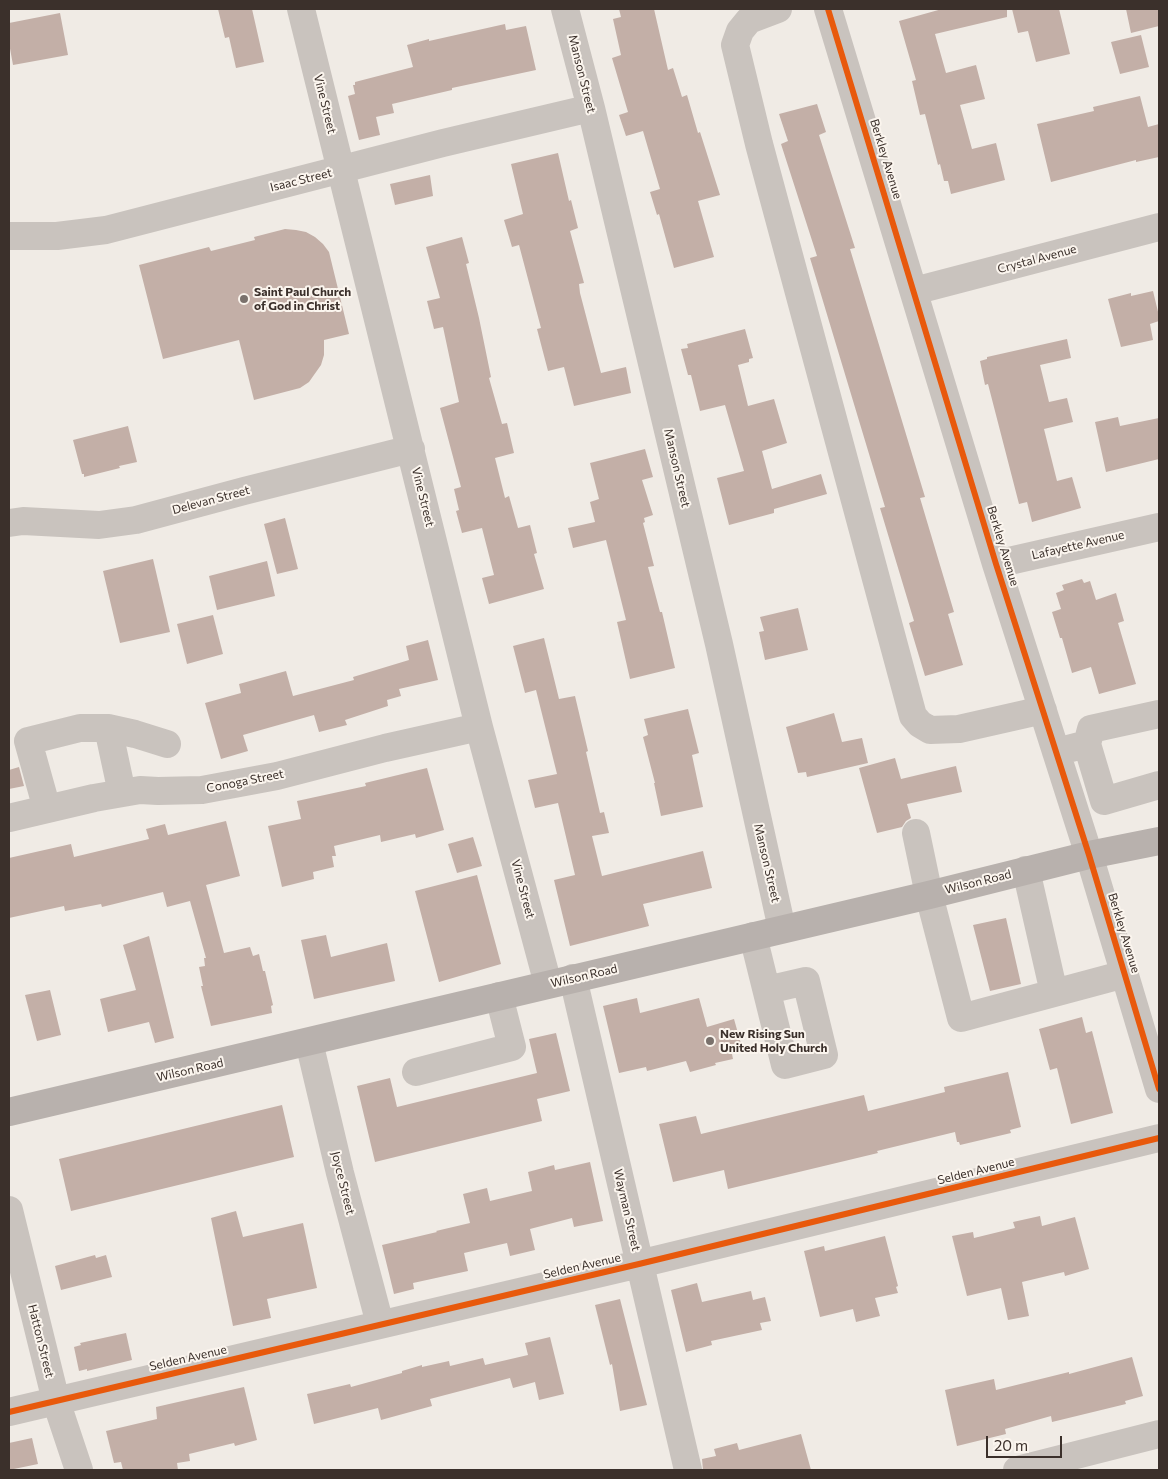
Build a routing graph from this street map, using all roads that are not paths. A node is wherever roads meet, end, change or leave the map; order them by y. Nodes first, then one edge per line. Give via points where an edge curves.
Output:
1 (301, 9) edge
2 (565, 9) edge
3 (778, 9) edge
4 (828, 9) edge
5 (590, 108) junction
6 (341, 170) junction
7 (1159, 227) edge
8 (9, 236) edge
9 (914, 291) junction
10 (411, 450) junction
11 (9, 523) edge
12 (1159, 526) edge
13 (996, 564) junction
14 (1042, 710) junction
15 (1159, 714) edge
16 (479, 727) junction
17 (108, 728) junction
18 (167, 744) dead end
19 (1087, 744) junction
20 (1056, 752) junction
21 (1159, 785) edge
22 (122, 793) junction
23 (47, 809) junction
24 (9, 818) edge
25 (916, 833) dead end
26 (1159, 840) edge
27 (1089, 855) junction
28 (1026, 870) junction
29 (929, 895) junction
30 (782, 929) junction
31 (752, 936) junction
32 (1125, 974) junction
33 (560, 981) junction
34 (767, 990) dead end
35 (1054, 993) junction
36 (499, 996) junction
37 (309, 1042) junction
38 (416, 1072) dead end
39 (1159, 1090) edge
40 (9, 1112) edge
41 (1159, 1138) edge
42 (9, 1210) edge
43 (640, 1264) junction
44 (380, 1324) junction
45 (56, 1401) junction
46 (9, 1412) edge
47 (1159, 1434) edge
48 (79, 1470) edge
49 (688, 1470) edge
50 (1018, 1470) edge

1 - 6 street, Vine Street
2 - 5 street, Manson Street
3 - 14 street via 749,20 735,45 761,154 914,716 930,730 959,729
4 - 9 street, Berkley Avenue
5 - 6 street, Isaac Street
5 - 30 street, Manson Street via 719,644
6 - 8 street, Isaac Street via 106,230 56,236
6 - 10 street, Vine Street
7 - 9 street, Crystal Avenue
9 - 13 street, Berkley Avenue
10 - 11 street, Delevan Street via 136,520 99,525
10 - 16 street, Vine Street
12 - 13 street, Lafayette Avenue
13 - 14 street, Berkley Avenue
14 - 20 street, Berkley Avenue
15 - 19 street via 1091,728
16 - 22 street, Conoga Street via 258,780 202,790
16 - 33 street, Vine Street
17 - 18 street
17 - 22 street
17 - 23 street via 80,728 28,741
19 - 20 street
19 - 21 street via 1104,801
20 - 27 street, Berkley Avenue
22 - 23 street, Conoga Street
23 - 24 street, Conoga Street
25 - 29 street
26 - 27 main road, Wilson Road
27 - 28 main road, Wilson Road
27 - 32 street, Berkley Avenue
28 - 29 main road, Wilson Road
28 - 35 street
29 - 30 main road, Wilson Road
29 - 35 street via 961,1018
30 - 31 main road, Wilson Road
31 - 33 main road, Wilson Road
31 - 34 street
32 - 35 street
32 - 39 street, Berkley Avenue
33 - 36 main road, Wilson Road
33 - 43 street, Wayman Street
36 - 37 main road, Wilson Road
36 - 38 street via 512,1047
37 - 40 main road, Wilson Road
37 - 44 street, Joyce Street
41 - 43 street, Selden Avenue
42 - 45 street, Hatton Street
43 - 44 street, Selden Avenue
43 - 49 street, Wayman Street
44 - 45 street, Selden Avenue
45 - 46 street, Selden Avenue
45 - 48 street, Hatton Street
47 - 50 street

